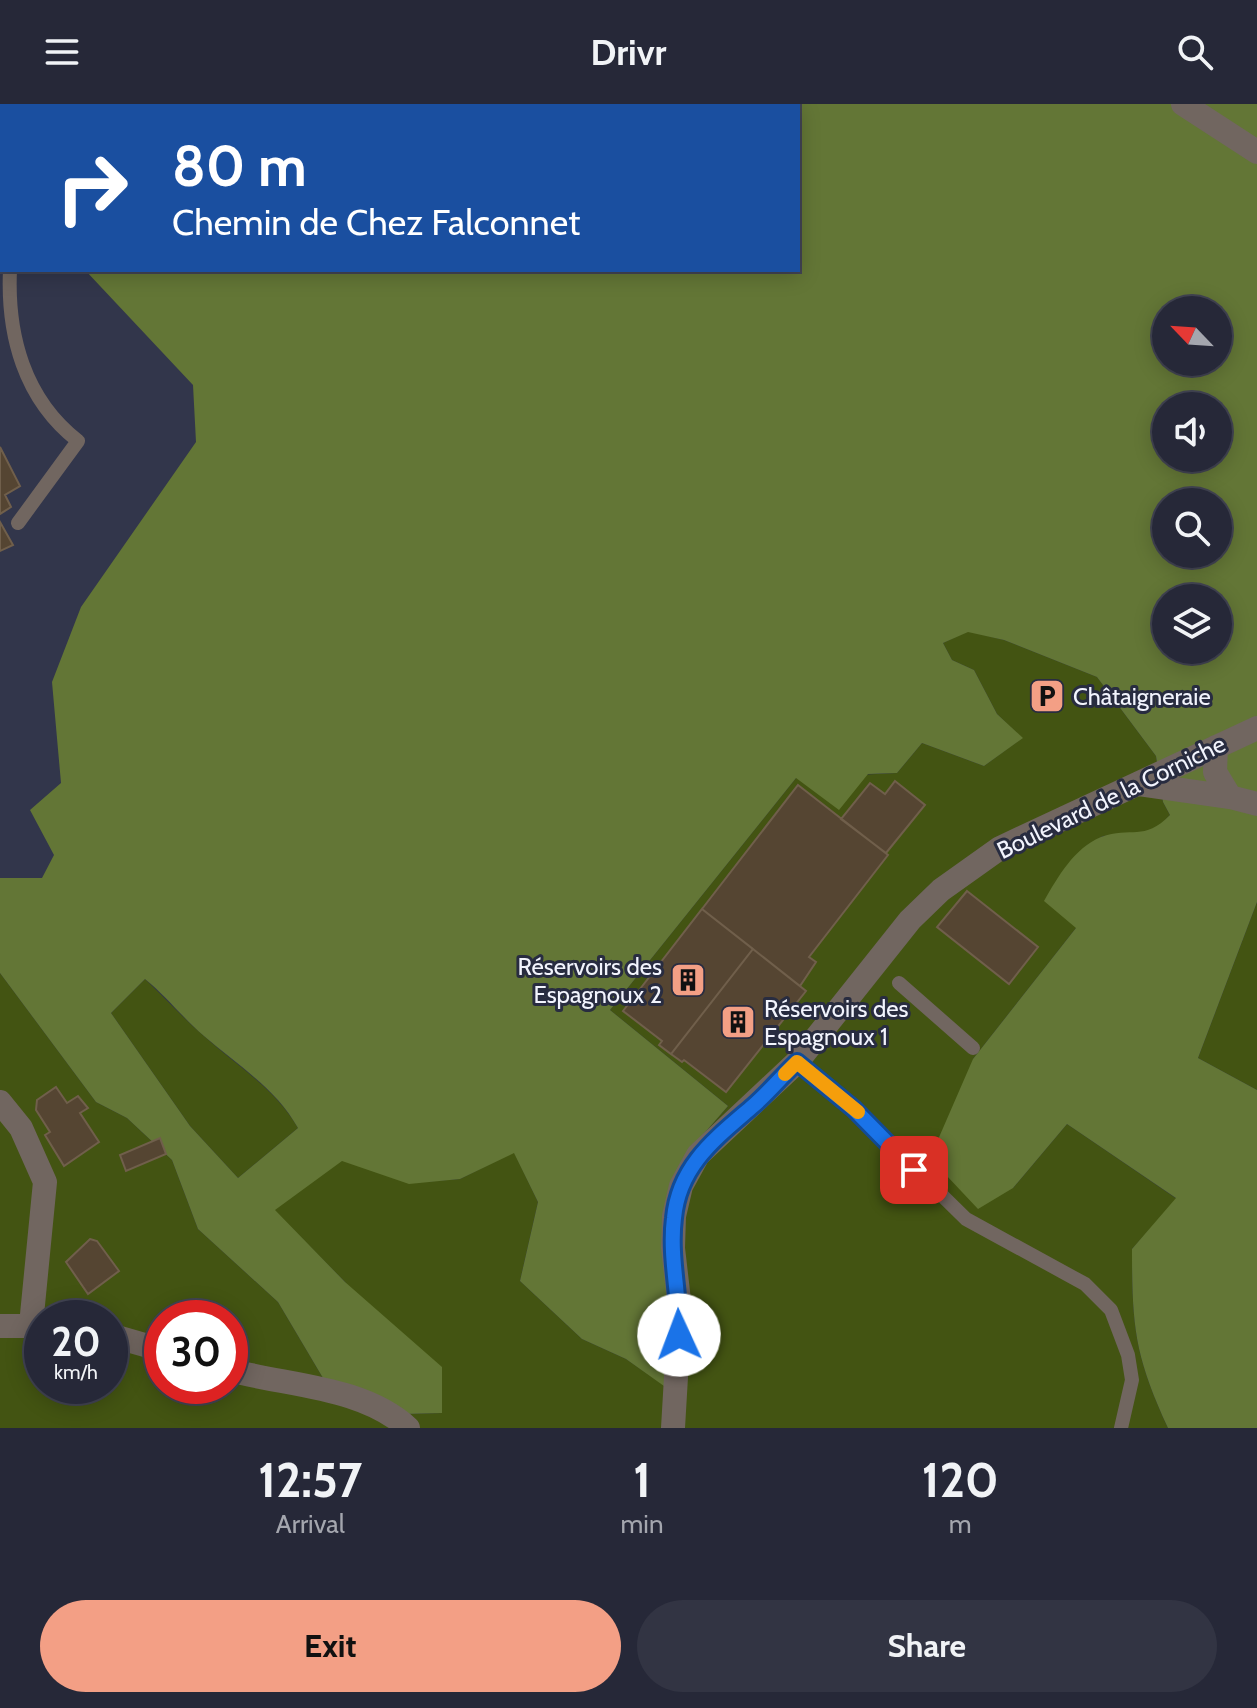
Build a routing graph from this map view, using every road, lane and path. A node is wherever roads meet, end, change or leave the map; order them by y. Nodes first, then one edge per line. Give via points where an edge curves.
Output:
1 (1183, 104) edge
2 (1257, 152) edge
3 (10, 272) edge
4 (18, 523) dead end
5 (1257, 728) edge
6 (1216, 747) junction
7 (1139, 784) junction
8 (1230, 797) junction
9 (1257, 804) edge
10 (899, 983) dead end
11 (973, 1048) dead end
12 (797, 1062) junction
13 (0, 1102) edge
14 (38, 1300) edge
15 (24, 1325) edge
16 (0, 1326) edge
17 (248, 1374) edge
18 (408, 1428) edge
19 (673, 1428) edge
20 (1121, 1428) edge

1 - 2 street
3 - 4 lane via 8,307 17,358 45,405 78,441
5 - 6 street, Boulevard de la Corniche
6 - 7 street, Boulevard de la Corniche
6 - 8 street via 1215,772
7 - 8 street
7 - 12 street, Boulevard de la Corniche via 1000,848 941,890 910,920
8 - 9 street
10 - 11 lane
12 - 19 street, Boulevard de la Corniche via 698,1155 681,1186 674,1216 680,1322
12 - 20 lane via 854,1109 966,1219 1085,1284 1111,1310 1132,1380
13 - 14 street via 21,1128 45,1182
15 - 16 street
17 - 18 street via 346,1397

